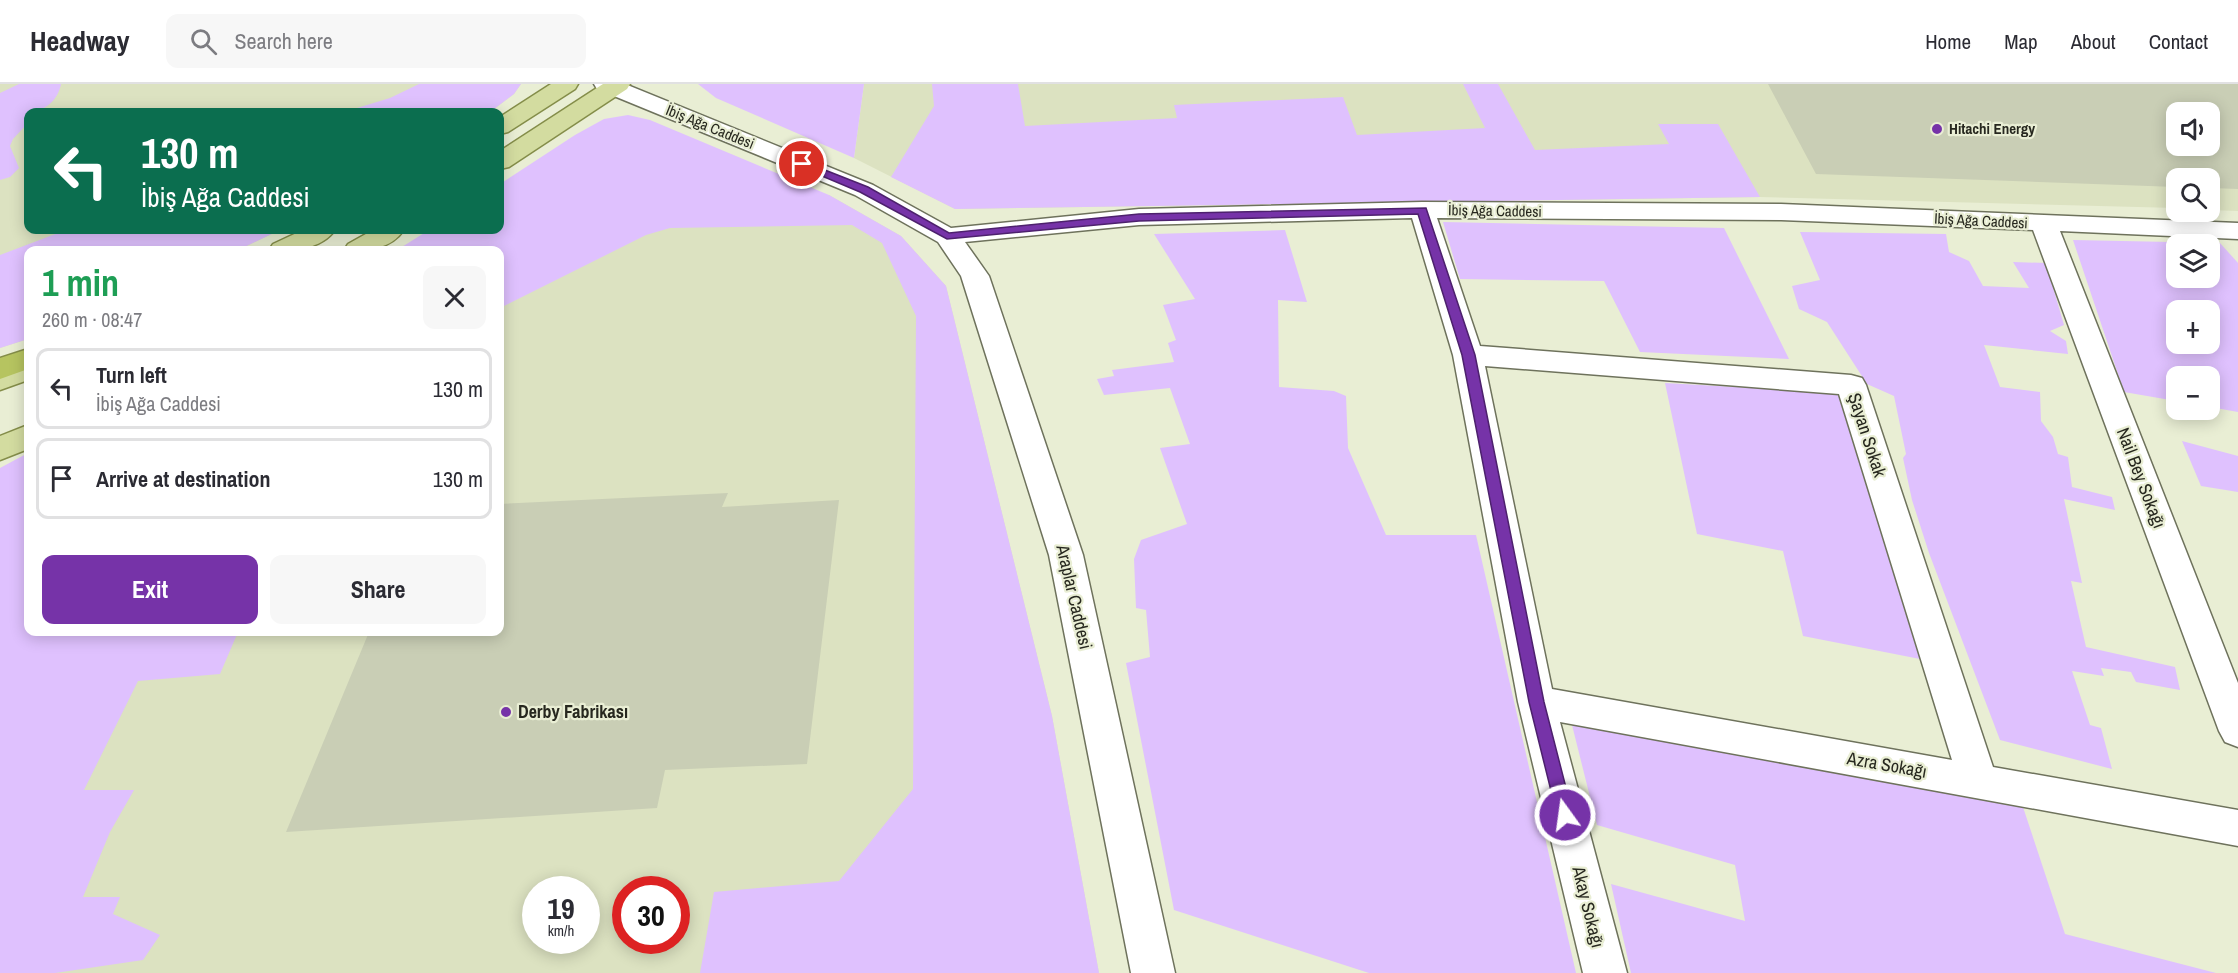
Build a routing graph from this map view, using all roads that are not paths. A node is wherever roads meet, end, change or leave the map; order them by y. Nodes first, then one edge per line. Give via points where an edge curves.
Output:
1 (567, 84) edge
2 (613, 85) edge
3 (504, 124) edge
4 (504, 159) edge
5 (1422, 210) junction
6 (2044, 225) junction
7 (2238, 231) edge
8 (314, 234) edge
9 (384, 234) edge
10 (947, 236) junction
11 (290, 246) edge
12 (364, 246) edge
13 (1468, 355) junction
14 (24, 360) edge
15 (0, 369) edge
16 (24, 371) edge
17 (0, 380) edge
18 (24, 438) edge
19 (0, 450) edge
20 (1536, 702) junction
21 (2238, 731) edge
22 (1978, 781) junction
23 (2238, 828) edge
24 (1153, 973) edge
25 (1605, 973) edge

1 - 3 main road
2 - 4 main road
2 - 10 street, İbiş Ağa Caddesi via 864,190
5 - 6 street, İbiş Ağa Caddesi via 1781,212
5 - 10 street, İbiş Ağa Caddesi via 1139,218
5 - 13 street, Akay Sokağı
6 - 7 street, İbiş Ağa Caddesi
6 - 21 street, Nail Bey Sokağı
8 - 11 main road
9 - 12 main road
10 - 24 street, Araplar Caddesi via 975,276 1066,555
13 - 20 street, Akay Sokağı
13 - 22 street, Şayan Sokak via 1851,385
14 - 15 highway
16 - 17 main road
18 - 19 main road
20 - 22 street, Azra Sokağı
20 - 25 street, Akay Sokağı
22 - 23 street, Azra Sokağı

